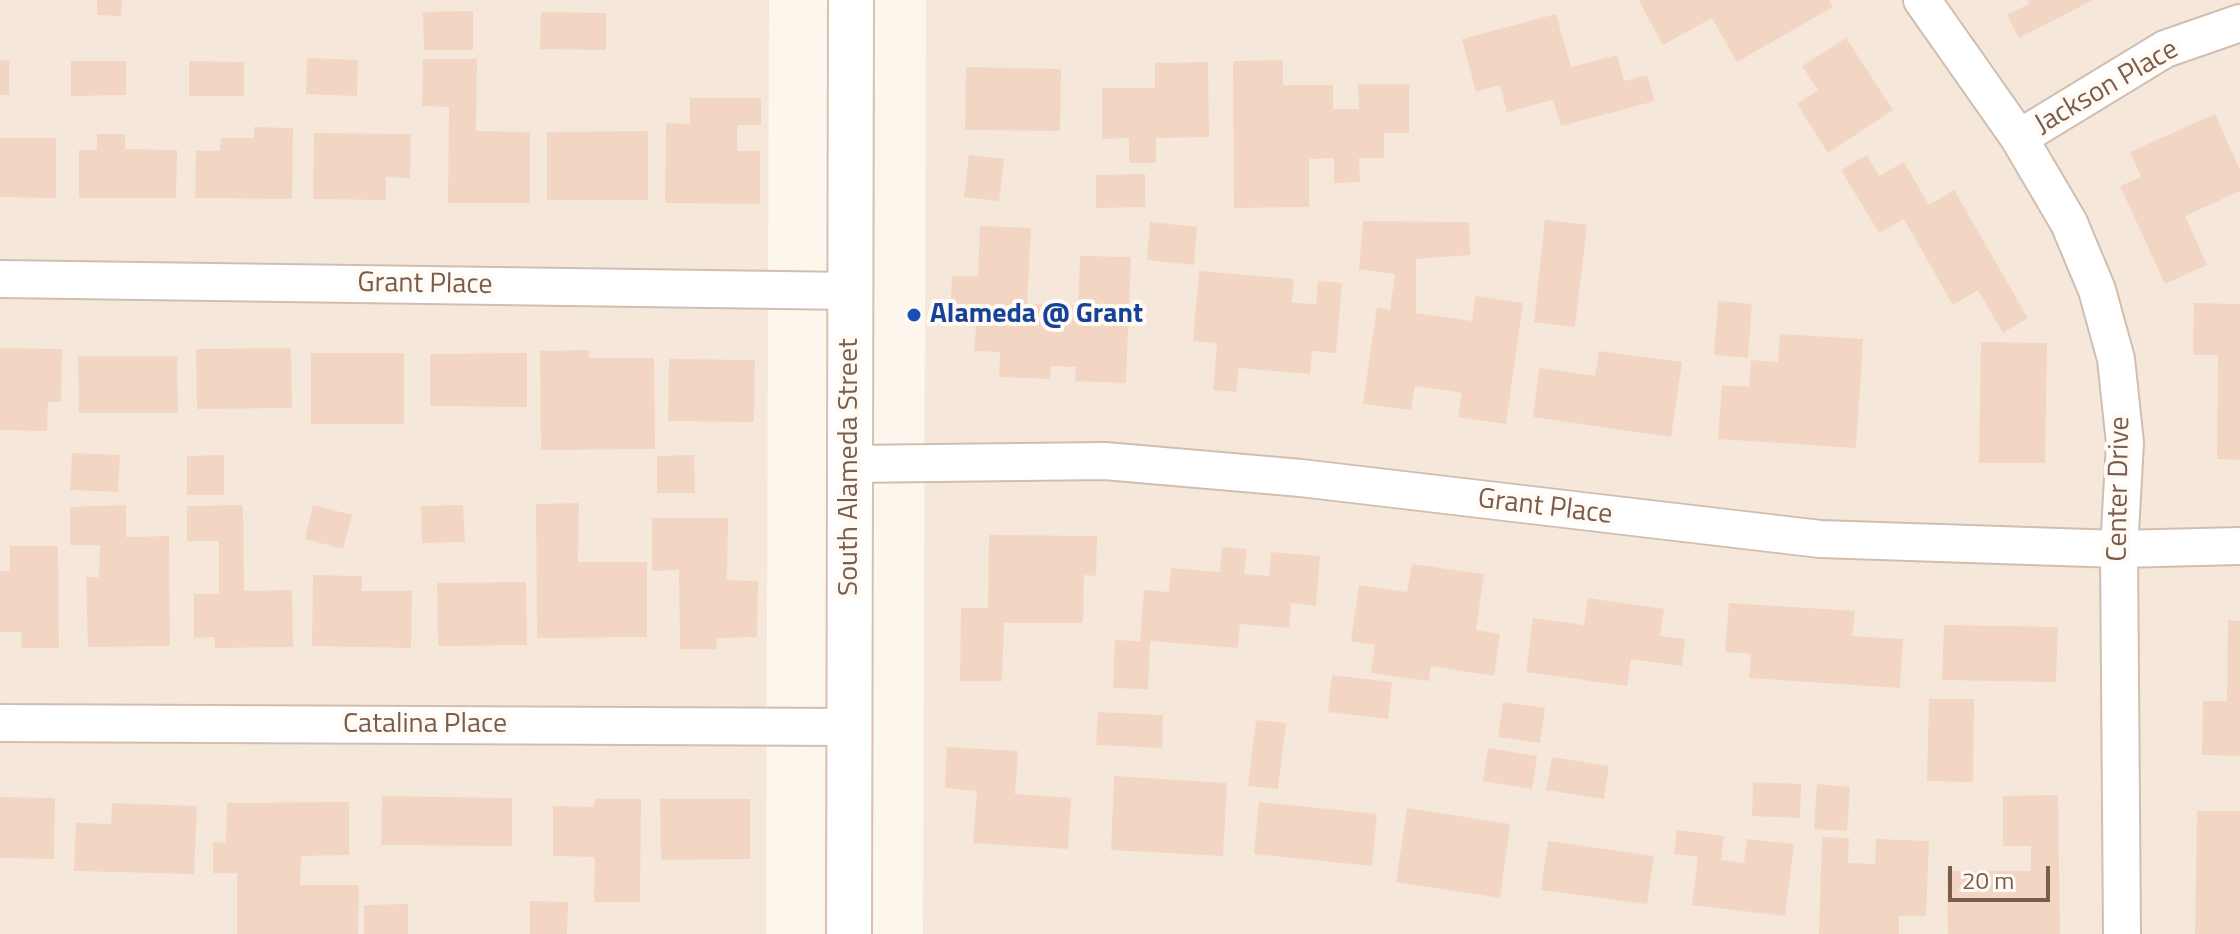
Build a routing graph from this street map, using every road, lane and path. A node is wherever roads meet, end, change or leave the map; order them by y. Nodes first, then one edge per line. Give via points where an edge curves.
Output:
1 (851, 0) edge
2 (1922, 0) edge
3 (2240, 23) edge
4 (2019, 138) junction
5 (0, 279) edge
6 (851, 291) junction
7 (850, 464) junction
8 (2240, 546) edge
9 (2119, 549) junction
10 (0, 723) edge
11 (849, 727) junction
12 (849, 934) edge
13 (2122, 934) edge

1 - 6 main road, South Alameda Street
2 - 4 street, Center Drive
3 - 4 street, Jackson Place via 2165,49
4 - 9 street, Center Drive via 2069,223 2097,290 2116,359 2125,443
5 - 6 street, Grant Place
6 - 7 main road, South Alameda Street
7 - 9 street, Grant Place via 1105,461 1301,478 1820,539
7 - 11 main road, South Alameda Street
8 - 9 street, Grant Place
9 - 13 street, Center Drive
10 - 11 street, Catalina Place
11 - 12 main road, South Alameda Street

